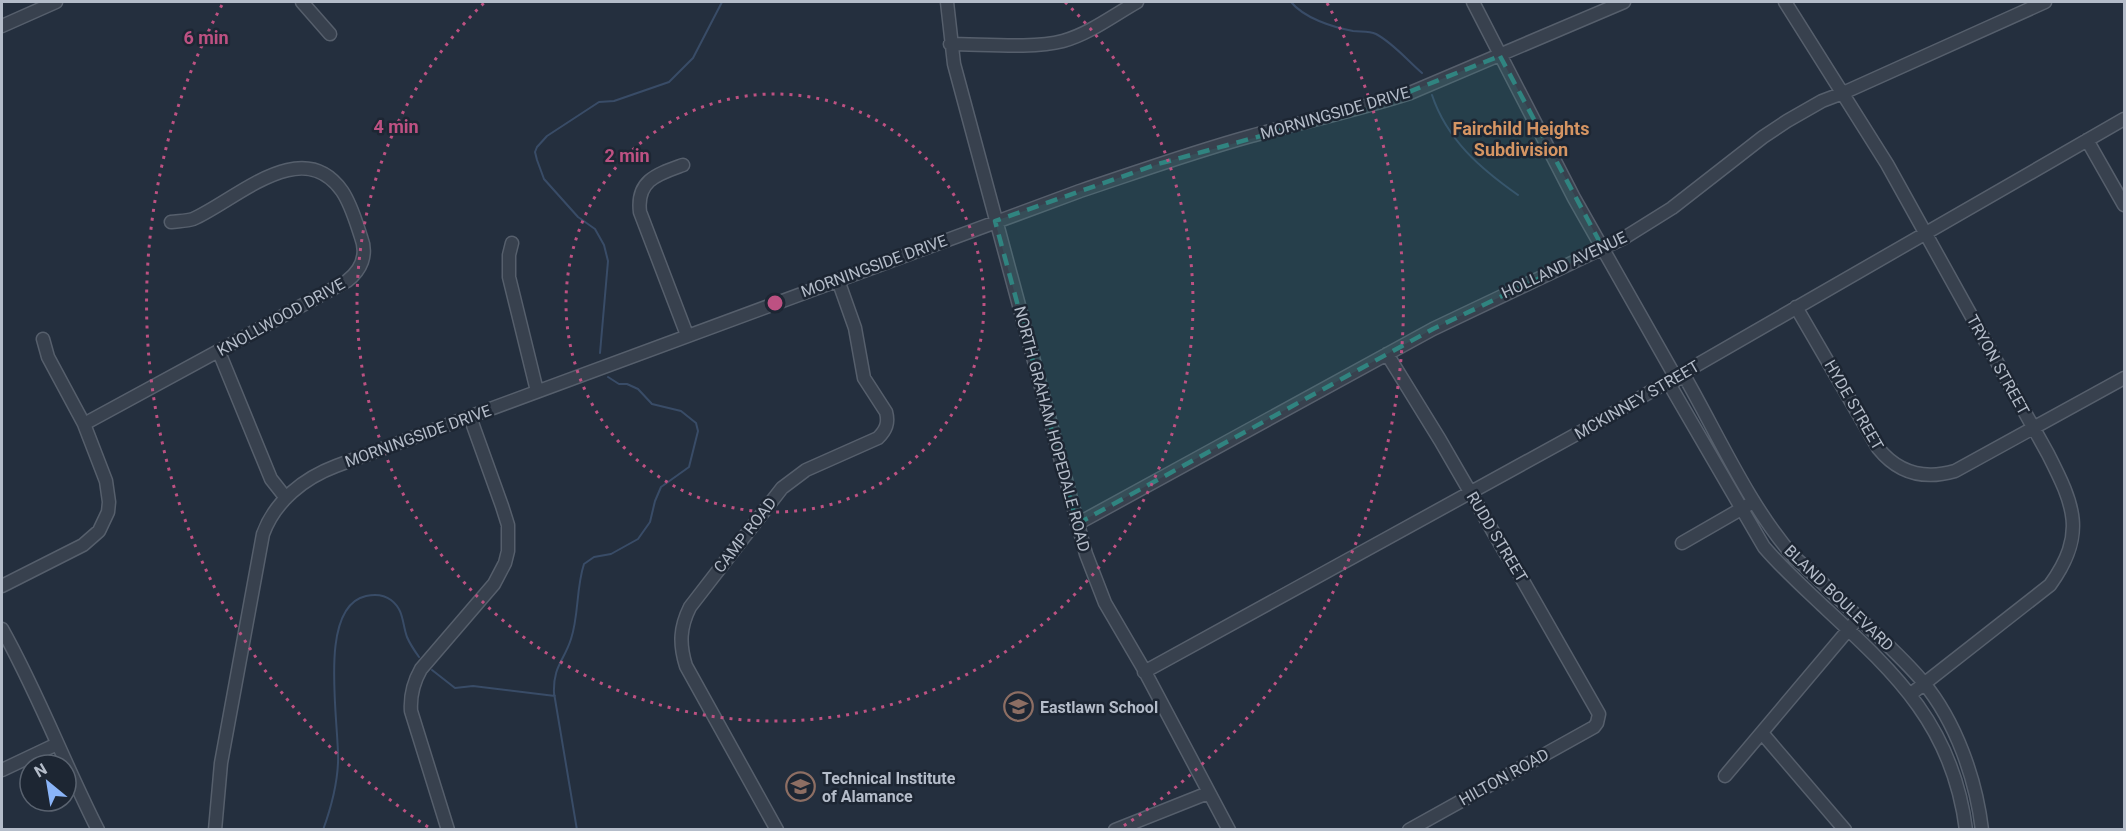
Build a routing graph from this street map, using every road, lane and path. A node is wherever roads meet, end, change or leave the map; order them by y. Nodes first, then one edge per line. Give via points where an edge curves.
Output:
1 (56, 2) edge
2 (302, 2) edge
3 (948, 2) edge
4 (1137, 2) edge
5 (1473, 2) edge
6 (1624, 2) edge
7 (1785, 2) edge
8 (2045, 2) edge
9 (2, 26) edge
10 (330, 34) dead end
11 (950, 44) junction
12 (1500, 56) junction
13 (1843, 93) junction
14 (2124, 119) edge
15 (2087, 140) junction
16 (683, 165) dead end
17 (2124, 205) edge
18 (995, 221) junction
19 (171, 222) dead end
20 (1926, 232) junction
21 (512, 243) dead end
22 (1603, 248) junction
23 (838, 280) junction
24 (1796, 307) junction
25 (687, 335) junction
26 (43, 339) dead end
27 (219, 352) junction
28 (1387, 354) junction
29 (1676, 378) junction
30 (2124, 378) edge
31 (537, 391) junction
32 (470, 417) junction
33 (84, 424) junction
34 (2033, 429) junction
35 (1471, 494) junction
36 (286, 498) junction
37 (1754, 501) junction
38 (1741, 509) junction
39 (1077, 524) junction
40 (1682, 543) dead end
41 (2, 586) edge
42 (1858, 617) junction
43 (2, 629) edge
44 (1848, 629) junction
45 (1144, 672) junction
46 (1924, 684) junction
47 (1911, 694) junction
48 (1597, 723) joint
49 (1762, 733) junction
50 (57, 744) junction
51 (2, 770) edge
52 (1725, 776) dead end
53 (1208, 794) junction
54 (98, 830) edge
55 (215, 830) edge
56 (448, 830) edge
57 (777, 830) edge
58 (1115, 830) edge
59 (1229, 830) edge
60 (1409, 830) edge
61 (1845, 830) edge
62 (1966, 830) edge
63 (1982, 830) edge

1 - 9 street
2 - 10 street
3 - 11 street, NORTH GRAHAM HOPEDALE ROAD
4 - 11 street via 1063,41 1041,45
5 - 12 street, BLAND BOULEVARD
6 - 12 street, MORNINGSIDE DRIVE
7 - 13 street, TRYON STREET
8 - 13 street, HOLLAND AVENUE
11 - 18 street, NORTH GRAHAM HOPEDALE ROAD
12 - 18 street, MORNINGSIDE DRIVE via 1378,104 1168,161
12 - 22 street, BLAND BOULEVARD
13 - 20 street, TRYON STREET
13 - 22 street, HOLLAND AVENUE via 1787,121 1672,208
14 - 15 street, MCKINNEY STREET
15 - 17 street
15 - 20 street, MCKINNEY STREET
16 - 25 street via 648,182 639,204
18 - 23 street, MORNINGSIDE DRIVE
18 - 39 street, NORTH GRAHAM HOPEDALE ROAD
19 - 27 street, KNOLLWOOD DRIVE via 191,220 289,168 309,168 328,177 343,192 363,240 363,261 354,276
20 - 24 street, MCKINNEY STREET
20 - 34 street, TRYON STREET
21 - 31 street via 509,277
22 - 28 street, HOLLAND AVENUE
22 - 29 street, BLAND BOULEVARD
23 - 25 street, MORNINGSIDE DRIVE
23 - 57 street, CAMP ROAD via 855,328 864,378 886,412 886,429 878,438 806,470 782,488 690,607 682,627 687,666
24 - 29 street, MCKINNEY STREET
24 - 34 street, HYDE STREET via 1878,448 1893,464 1938,475 1954,471
25 - 31 street, MORNINGSIDE DRIVE
26 - 33 street via 48,357
27 - 33 street, KNOLLWOOD DRIVE
27 - 36 street via 271,479
28 - 35 street, RUDD STREET
28 - 39 street, HOLLAND AVENUE
29 - 35 street, MCKINNEY STREET
29 - 37 street, BLAND BOULEVARD via 1686,379
29 - 38 street, BLAND BOULEVARD via 1671,387
30 - 34 street, HYDE STREET
31 - 32 street, MORNINGSIDE DRIVE
32 - 36 street, MORNINGSIDE DRIVE via 322,471
32 - 56 street via 502,506 509,538 500,574 421,669 413,684 411,711
33 - 41 street via 108,491 104,522 83,545
34 - 46 street, TRYON STREET via 2071,502 2070,547 2061,569 2028,604
35 - 45 street, MCKINNEY STREET
35 - 48 street, RUDD STREET via 1598,710
36 - 55 street, MORNINGSIDE DRIVE via 263,534 221,763
37 - 38 street
37 - 42 street, BLAND BOULEVARD via 1794,557
38 - 40 street
38 - 44 street, BLAND BOULEVARD via 1773,558
39 - 45 street, NORTH GRAHAM HOPEDALE ROAD via 1105,603
42 - 44 street
42 - 46 street, BLAND BOULEVARD
43 - 50 street
44 - 47 street, BLAND BOULEVARD
44 - 49 street
45 - 53 street, NORTH GRAHAM HOPEDALE ROAD
46 - 47 street, TRYON STREET
46 - 63 street, BLAND BOULEVARD via 1962,750
47 - 62 street, BLAND BOULEVARD via 1945,751 1960,794
48 - 60 street, HILTON ROAD
49 - 52 street
49 - 61 street
50 - 51 street
50 - 54 street
53 - 58 street
53 - 59 street, NORTH GRAHAM HOPEDALE ROAD

